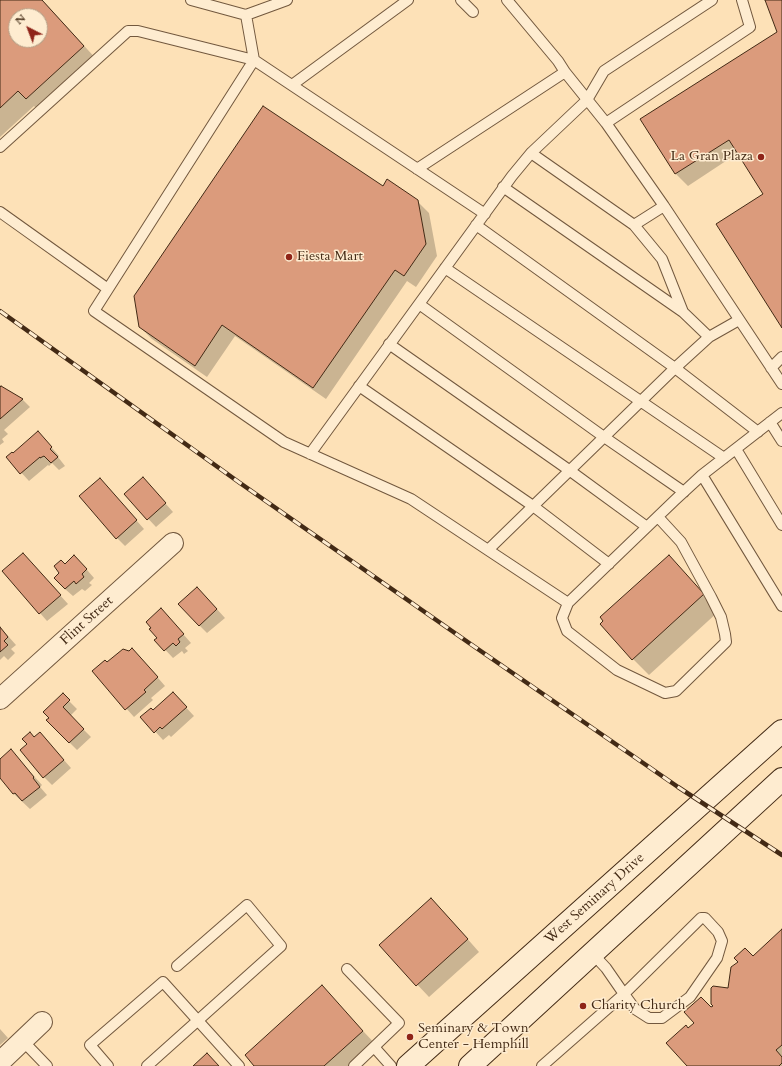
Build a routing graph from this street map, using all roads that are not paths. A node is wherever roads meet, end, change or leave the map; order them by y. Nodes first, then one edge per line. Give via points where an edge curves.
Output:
1 (191, 0) edge
2 (287, 0) edge
3 (408, 0) edge
4 (461, 0) edge
5 (507, 0) edge
6 (712, 0) edge
7 (742, 0) edge
8 (473, 12) dead end
9 (246, 15) junction
10 (254, 60) junction
11 (565, 72) junction
12 (292, 85) junction
13 (587, 100) junction
14 (606, 123) junction
15 (0, 147) edge
16 (531, 153) junction
17 (416, 169) junction
18 (503, 187) junction
19 (664, 206) junction
20 (0, 212) edge
21 (484, 214) junction
22 (476, 225) junction
23 (634, 225) junction
24 (445, 268) junction
25 (108, 289) junction
26 (419, 304) junction
27 (683, 312) junction
28 (739, 320) junction
29 (708, 338) junction
30 (389, 344) junction
31 (782, 357) edge
32 (675, 368) junction
33 (771, 368) junction
34 (782, 384) edge
35 (359, 386) junction
36 (640, 402) junction
37 (782, 412) edge
38 (770, 422) junction
39 (758, 432) junction
40 (604, 437) junction
41 (782, 441) edge
42 (736, 449) junction
43 (310, 454) junction
44 (724, 458) junction
45 (570, 470) junction
46 (702, 476) junction
47 (684, 492) junction
48 (533, 506) junction
49 (658, 517) junction
50 (782, 525) edge
51 (647, 527) junction
52 (174, 543) dead end
53 (488, 550) junction
54 (608, 564) junction
55 (568, 603) junction
56 (782, 606) edge
57 (0, 699) edge
58 (782, 731) edge
59 (782, 779) edge
60 (592, 953) junction
61 (177, 966) dead end
62 (347, 969) dead end
63 (624, 994) junction
64 (198, 1021) junction
65 (42, 1022) dead end
66 (22, 1040) junction
67 (374, 1047) junction
68 (0, 1062) edge
69 (47, 1066) edge
70 (108, 1066) edge
71 (147, 1066) edge
72 (239, 1066) edge
73 (354, 1066) edge
74 (391, 1066) edge
75 (408, 1066) edge
76 (470, 1066) edge
77 (542, 1066) edge

1 - 9 lane
2 - 9 lane
3 - 12 lane
4 - 8 lane
5 - 11 lane
6 - 13 lane via 604,71
7 - 14 lane via 750,27
9 - 10 lane
10 - 12 lane
10 - 15 lane via 138,31 128,32
10 - 25 lane
11 - 13 lane
11 - 17 lane
12 - 17 lane
13 - 14 lane
13 - 16 lane
14 - 19 lane
16 - 18 lane
16 - 23 lane
17 - 21 lane
18 - 21 lane
18 - 27 lane
19 - 23 lane
19 - 28 lane
20 - 25 lane
21 - 22 lane
22 - 24 lane
22 - 32 lane
23 - 27 lane via 662,259
24 - 26 lane
24 - 36 lane
25 - 43 lane via 94,311 284,442
26 - 30 lane
26 - 40 lane
27 - 29 lane
28 - 29 lane
28 - 33 lane
29 - 32 lane
30 - 35 lane
30 - 45 lane
31 - 33 lane
32 - 36 lane
32 - 39 lane
33 - 34 lane
35 - 43 lane
35 - 48 lane
36 - 40 lane
36 - 44 lane
37 - 38 lane
38 - 39 lane
38 - 41 lane
39 - 42 lane
40 - 45 lane
40 - 47 lane
42 - 44 lane
42 - 50 lane
43 - 53 lane via 411,499
44 - 46 lane
45 - 48 lane
45 - 51 lane
46 - 47 lane
46 - 56 lane
47 - 49 lane
48 - 53 lane
48 - 54 lane
49 - 51 lane
49 - 55 lane via 681,542 711,597 721,617 726,642 676,691 665,693 617,670 567,631 562,618
51 - 54 lane
52 - 57 street, Flint Street
53 - 55 lane
54 - 55 lane
58 - 75 main road, West Seminary Drive
59 - 60 main road
60 - 63 lane
60 - 76 main road
61 - 64 lane via 247,905 281,946
62 - 67 lane via 399,1023
63 - 63 lane via 635,1009 649,1018 662,1018 690,997 717,958 722,941 718,932 705,918 701,918
63 - 77 lane
64 - 70 lane via 163,982 90,1045
64 - 71 lane
64 - 72 lane
65 - 66 street
66 - 68 street
66 - 69 lane
67 - 73 lane
67 - 74 lane

